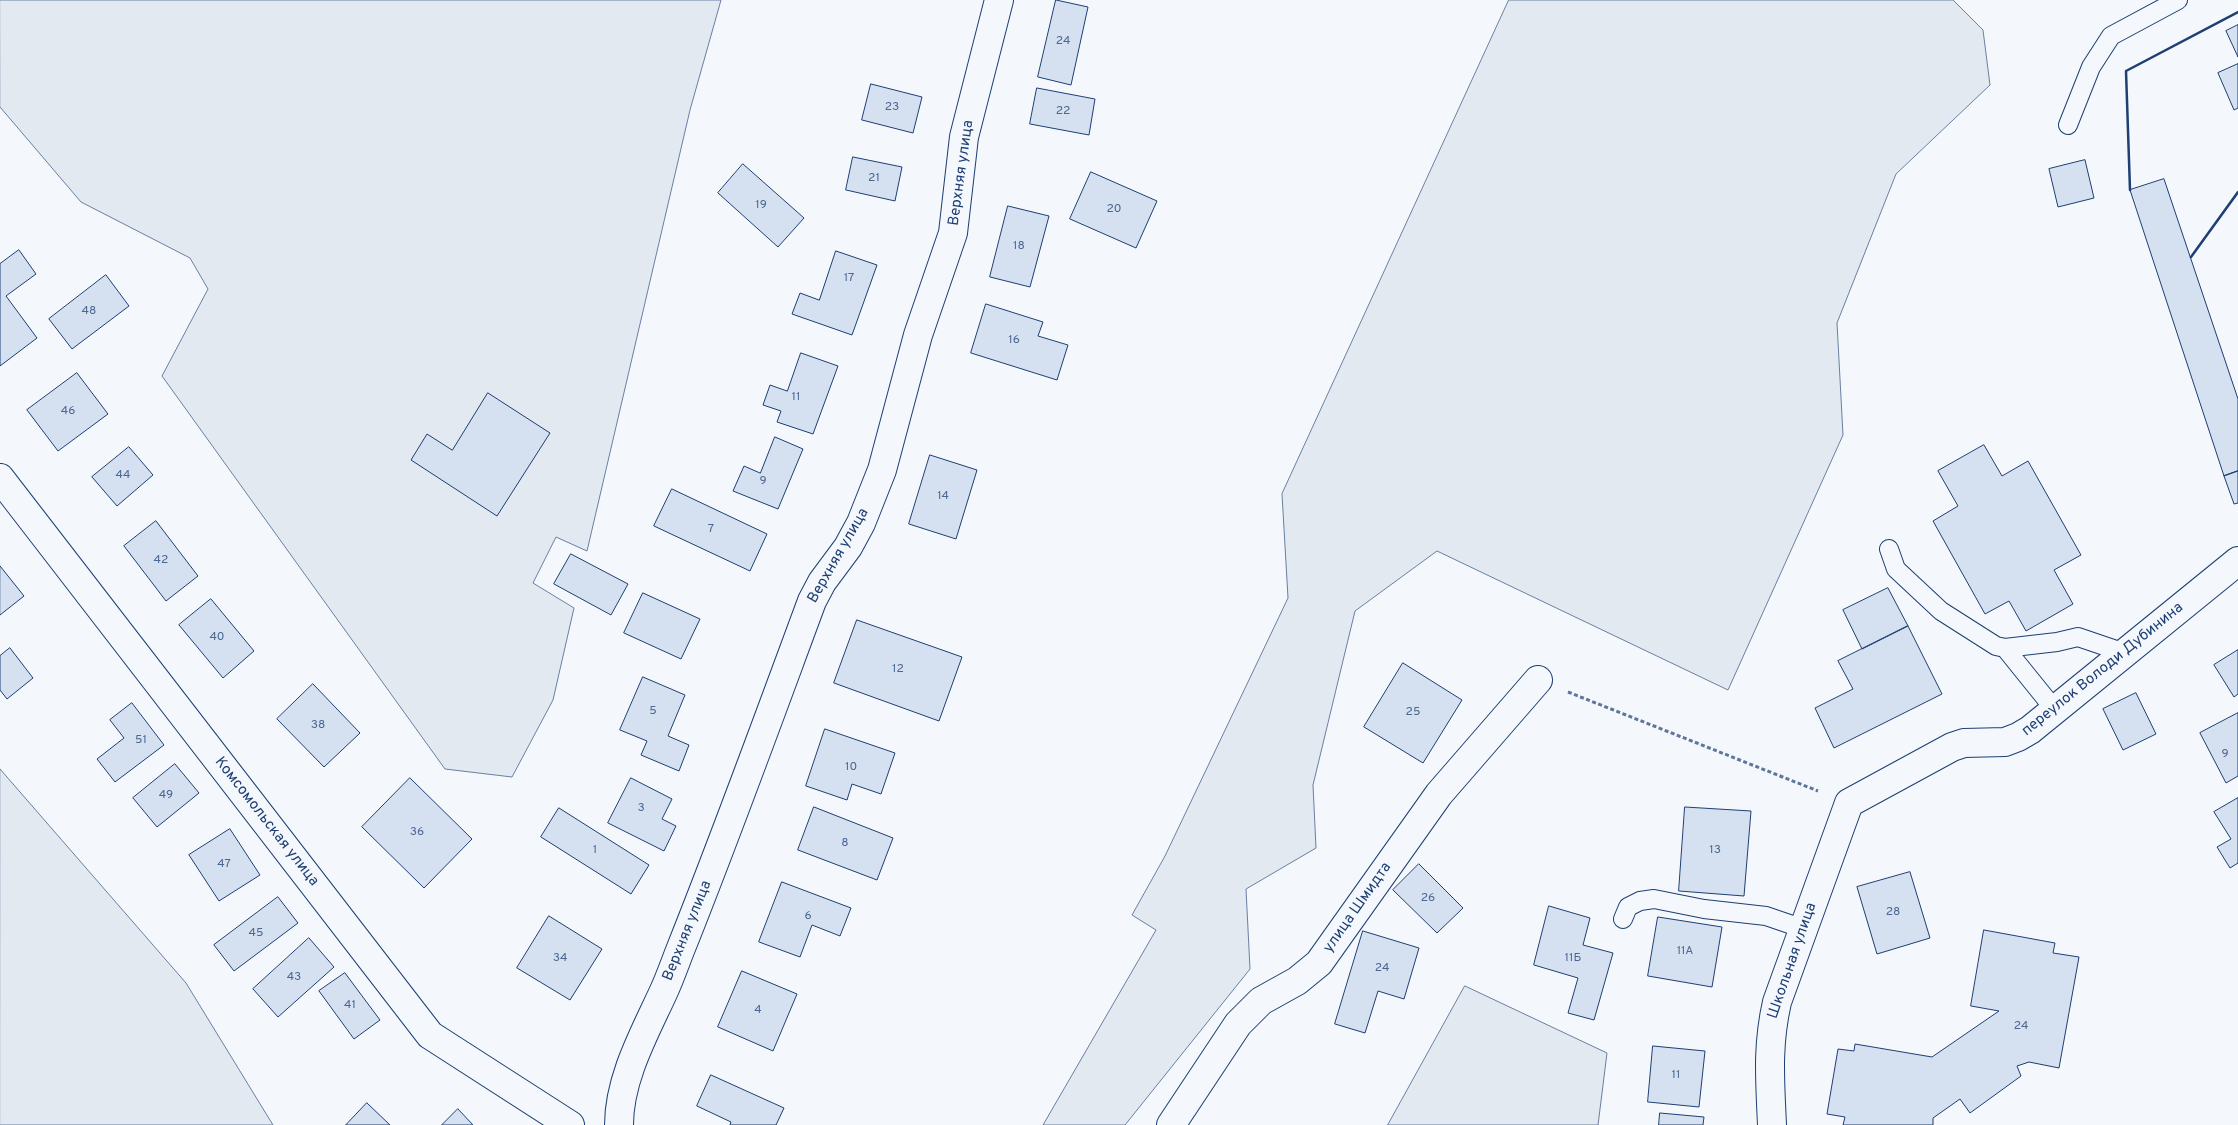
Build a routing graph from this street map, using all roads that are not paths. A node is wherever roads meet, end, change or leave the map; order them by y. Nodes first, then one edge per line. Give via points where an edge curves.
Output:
1 (999, 0) edge
2 (2178, 0) edge
3 (2068, 125) dead end
4 (0, 478) edge
5 (1889, 549) dead end
6 (2238, 561) edge
7 (2005, 648) junction
8 (2125, 653) junction
9 (1538, 680) road end
10 (2055, 710) junction
11 (1849, 803) joint
12 (1622, 919) dead end
13 (1804, 929) junction
14 (570, 1125) edge
15 (619, 1125) edge
16 (1171, 1125) edge
17 (1772, 1125) edge

1 - 15 street, Верхняя улица via 964,137 953,233 918,335 882,470 861,523 812,601 715,863 636,1052 626,1083
2 - 3 lane via 2111,36 2091,67
4 - 14 street, Комсомольская улица via 430,1035
5 - 7 lane via 1896,569 1940,612 1996,646
6 - 8 street, переулок Володи Дубинина
7 - 8 lane via 2078,637
7 - 10 lane
8 - 10 street, переулок Володи Дубинина
9 - 16 street, улица Шмидта via 1440,794 1319,963 1297,981 1261,1001 1238,1024
10 - 11 street, переулок Володи Дубинина via 2018,738 1952,747
11 - 13 street, Школьная улица
12 - 13 lane via 1628,908 1640,901 1654,899 1766,916
13 - 17 street, Школьная улица via 1777,1002 1771,1030 1768,1059

